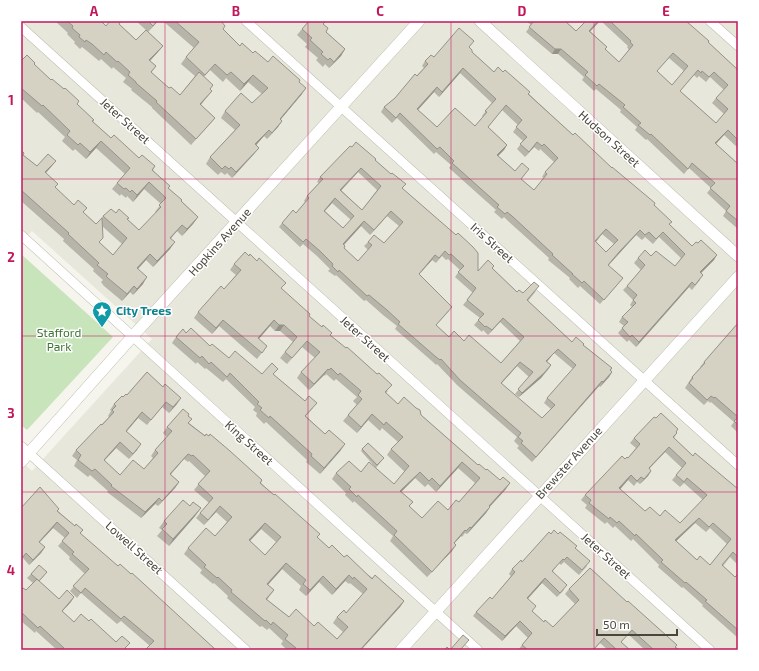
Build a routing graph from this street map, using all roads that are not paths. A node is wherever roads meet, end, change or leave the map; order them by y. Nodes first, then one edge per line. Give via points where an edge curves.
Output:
1 (246, 21) edge
2 (419, 21) edge
3 (480, 21) edge
4 (710, 21) edge
5 (21, 27) edge
6 (738, 46) edge
7 (342, 107) junction
8 (237, 223) junction
9 (21, 235) edge
10 (738, 256) edge
11 (738, 277) edge
12 (132, 337) junction
13 (644, 380) junction
14 (25, 450) edge
15 (21, 462) edge
16 (738, 465) edge
17 (539, 496) junction
18 (436, 612) junction
19 (246, 650) edge
20 (401, 650) edge
21 (478, 650) edge
22 (710, 650) edge

1 - 7 street, Iris Street
2 - 7 street, Hopkins Avenue
3 - 10 street, Hudson Street
4 - 6 street
5 - 8 street, Jeter Street
7 - 8 street, Hopkins Avenue
7 - 13 street, Iris Street
8 - 12 street, Hopkins Avenue
8 - 17 street, Jeter Street
9 - 12 street, King Street
11 - 13 street, Brewster Avenue
12 - 14 street, Hopkins Avenue
12 - 18 street, King Street
13 - 16 street, Iris Street
13 - 17 street, Brewster Avenue
14 - 15 street, Hopkins Avenue
14 - 19 street, Lowell Street
17 - 18 street, Brewster Avenue
17 - 22 street, Jeter Street
18 - 20 street, Brewster Avenue
18 - 21 street, King Street

